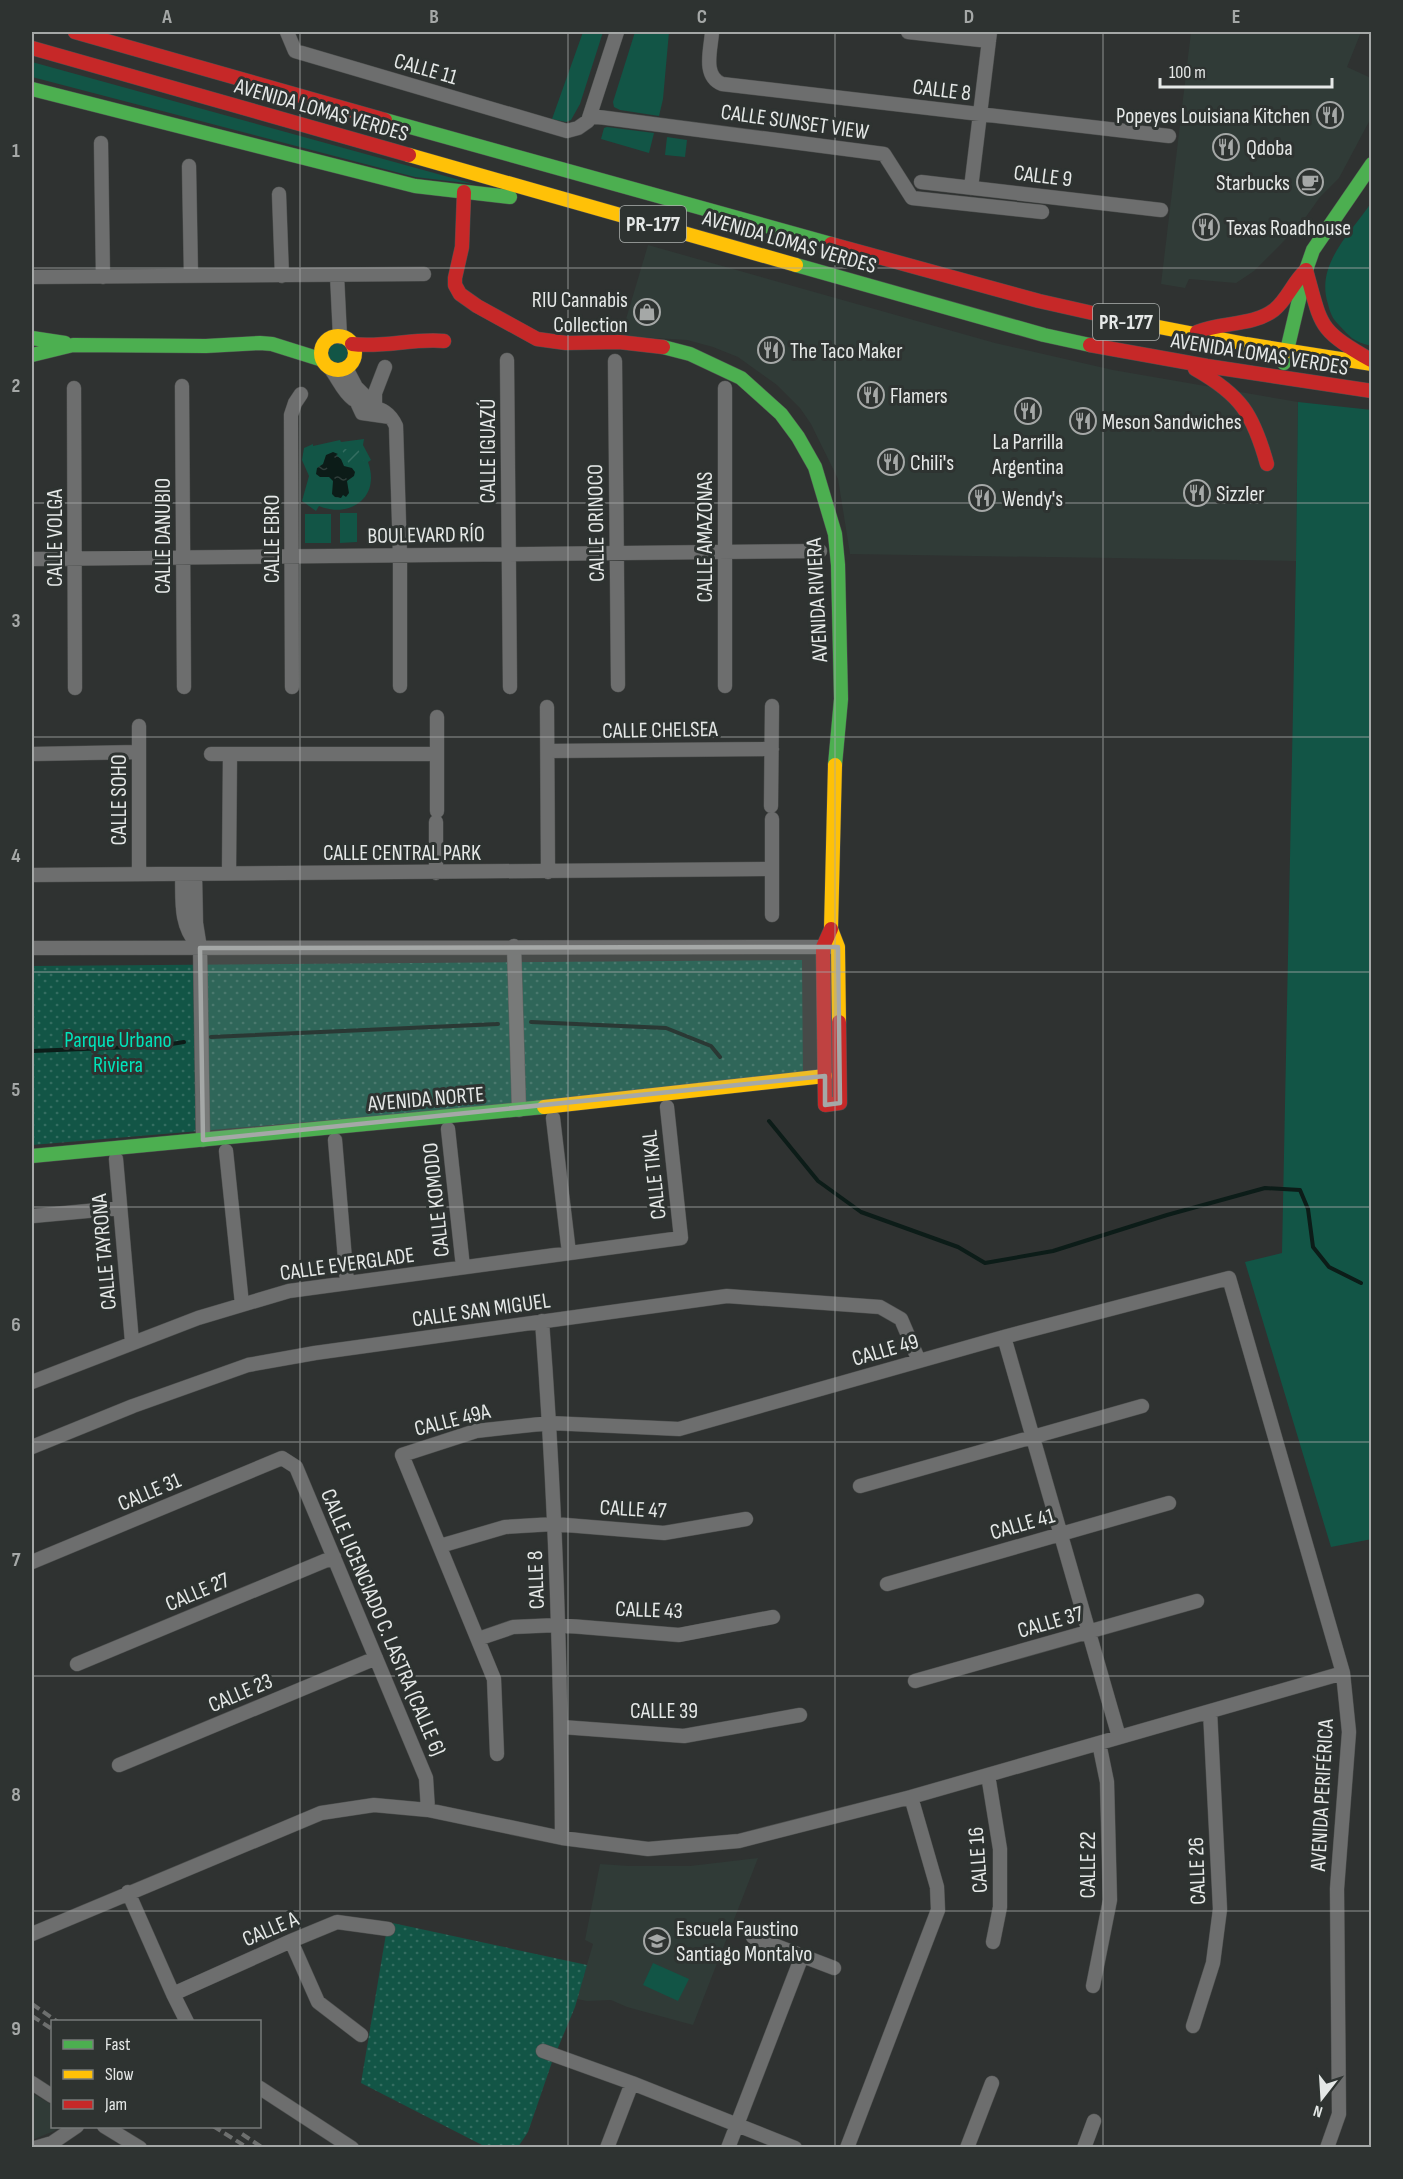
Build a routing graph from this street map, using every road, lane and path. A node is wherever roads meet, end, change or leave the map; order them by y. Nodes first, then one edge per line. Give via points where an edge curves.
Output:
1 (75, 32) edge
2 (287, 32) edge
3 (617, 32) edge
4 (712, 32) edge
5 (908, 32) edge
6 (989, 36) edge
7 (32, 48) edge
8 (32, 89) edge
9 (980, 114) junction
10 (591, 116) junction
11 (1169, 136) dead end
12 (101, 143) dead end
13 (1371, 164) edge
14 (189, 166) dead end
15 (921, 182) dead end
16 (971, 188) junction
17 (464, 192) junction
18 (279, 194) dead end
19 (588, 206) junction
20 (1161, 210) dead end
21 (1042, 212) dead end
22 (1306, 270) junction
23 (424, 274) dead end
24 (337, 275) junction
25 (191, 276) junction
26 (282, 276) junction
27 (32, 277) edge
28 (103, 277) junction
29 (1190, 334) junction
30 (32, 338) edge
31 (346, 340) junction
32 (404, 340) junction
33 (444, 340) dead end
34 (272, 344) junction
35 (324, 344) junction
36 (73, 345) junction
37 (1287, 352) junction
38 (32, 355) edge
39 (507, 360) dead end
40 (615, 361) dead end
41 (1181, 362) junction
42 (1371, 362) edge
43 (326, 364) junction
44 (350, 364) junction
45 (385, 367) dead end
46 (1281, 378) junction
47 (182, 386) dead end
48 (74, 388) dead end
49 (725, 388) dead end
50 (1371, 391) edge
51 (301, 394) dead end
52 (356, 400) junction
53 (375, 407) junction
54 (392, 418) junction
55 (1267, 464) dead end
56 (820, 551) dead end
57 (724, 552) junction
58 (617, 553) junction
59 (508, 554) junction
60 (400, 555) junction
61 (292, 556) junction
62 (183, 558) junction
63 (32, 559) edge
64 (75, 559) junction
65 (618, 685) dead end
66 (400, 686) dead end
67 (725, 686) dead end
68 (184, 687) dead end
69 (292, 687) dead end
70 (510, 687) dead end
71 (75, 688) dead end
72 (772, 706) dead end
73 (547, 708) dead end
74 (437, 717) dead end
75 (138, 726) dead end
76 (772, 749) junction
77 (548, 752) junction
78 (139, 753) junction
79 (32, 754) edge
80 (211, 754) dead end
81 (230, 754) junction
82 (436, 754) junction
83 (772, 869) junction
84 (548, 872) junction
85 (229, 873) junction
86 (436, 873) junction
87 (139, 874) junction
88 (194, 874) junction
89 (32, 875) edge
90 (772, 915) dead end
91 (831, 929) junction
92 (514, 946) junction
93 (823, 947) junction
94 (838, 947) junction
95 (32, 948) edge
96 (200, 948) junction
97 (825, 1076) junction
98 (667, 1107) dead end
99 (519, 1110) junction
100 (554, 1118) dead end
101 (448, 1129) dead end
102 (203, 1140) junction
103 (334, 1140) dead end
104 (226, 1151) dead end
105 (32, 1156) edge
106 (116, 1159) dead end
107 (120, 1208) junction
108 (33, 1216) dead end
109 (681, 1238) joint
110 (569, 1253) junction
111 (463, 1267) junction
112 (1229, 1278) joint
113 (347, 1283) junction
114 (242, 1304) junction
115 (542, 1321) junction
116 (1004, 1337) junction
117 (132, 1342) junction
118 (920, 1361) junction
119 (32, 1382) edge
120 (1142, 1406) dead end
121 (550, 1423) junction
122 (1033, 1437) junction
123 (32, 1447) edge
124 (282, 1458) joint
125 (860, 1486) dead end
126 (1169, 1503) dead end
127 (746, 1520) dead end
128 (554, 1524) junction
129 (1060, 1534) junction
130 (440, 1546) junction
131 (334, 1557) junction
132 (32, 1562) edge
133 (887, 1584) dead end
134 (1197, 1601) dead end
135 (773, 1617) dead end
136 (558, 1625) junction
137 (1088, 1632) junction
138 (478, 1639) junction
139 (376, 1658) junction
140 (77, 1664) dead end
141 (1343, 1673) junction
142 (915, 1681) dead end
143 (1210, 1711) junction
144 (800, 1715) dead end
145 (562, 1727) junction
146 (1119, 1737) junction
147 (1099, 1743) junction
148 (497, 1754) dead end
149 (119, 1765) dead end
150 (988, 1775) junction
151 (911, 1797) junction
152 (428, 1810) junction
153 (562, 1838) junction
154 (128, 1892) junction
155 (388, 1929) dead end
156 (32, 1934) edge
157 (753, 1937) dead end
158 (291, 1941) junction
159 (993, 1942) dead end
160 (802, 1956) junction
161 (834, 1968) dead end
162 (1093, 1986) dead end
163 (173, 1994) junction
164 (187, 2020) edge
165 (1193, 2026) dead end
166 (361, 2035) dead end
167 (543, 2051) dead end
168 (632, 2083) junction
169 (992, 2083) dead end
170 (32, 2084) edge
171 (261, 2089) edge
172 (51, 2095) edge
173 (1094, 2121) dead end
174 (737, 2125) junction
175 (74, 2128) edge
176 (106, 2128) edge
177 (34, 2148) edge
178 (140, 2148) edge
179 (352, 2148) edge
180 (607, 2148) edge
181 (728, 2148) edge
182 (795, 2148) edge
183 (848, 2148) edge
184 (967, 2148) edge
185 (1084, 2148) edge
186 (1326, 2148) edge

1 - 29 main road, AVENIDA LOMAS VERDES / PR-177 via 967,282
2 - 10 street, CALLE 11 via 295,51 567,131 584,125
3 - 10 street
4 - 9 street, CALLE 8 via 709,71 722,84
5 - 6 street
6 - 9 street
7 - 19 main road, AVENIDA LOMAS VERDES / PR-177
8 - 17 main road via 415,186
9 - 11 street, CALLE 8
9 - 16 street
10 - 21 street, CALLE SUNSET VIEW via 884,154 912,198
12 - 28 street
13 - 22 main road via 1313,250
14 - 25 street
15 - 16 street, CALLE 9
16 - 20 street, CALLE 9
17 - 19 main road
17 - 91 main road, AVENIDA RIVIERA via 462,247 455,278 460,294 537,339 663,347 719,366 741,378 781,414 815,467 835,534 838,566 841,699 836,740
18 - 26 street
19 - 41 main road, AVENIDA LOMAS VERDES / PR-177 via 1044,335
22 - 29 main road via 1296,278 1282,302 1260,318
22 - 37 main road
22 - 42 main road via 1326,328
23 - 24 street
24 - 26 street
24 - 31 street
25 - 26 street
25 - 28 street
27 - 28 street
29 - 37 main road, AVENIDA LOMAS VERDES / PR-177
30 - 36 main road
31 - 32 main road via 366,346
31 - 35 main road via 332,338
31 - 44 main road via 355,355
32 - 33 main road
32 - 44 main road
34 - 35 main road
34 - 36 main road
34 - 43 main road
35 - 43 main road via 321,355
36 - 38 main road
37 - 42 main road, AVENIDA LOMAS VERDES / PR-177
37 - 46 main road
39 - 59 street, CALLE IGUAZÚ
40 - 58 street, CALLE ORINOCO
41 - 46 main road, AVENIDA LOMAS VERDES / PR-177
41 - 55 main road via 1215,380 1239,400 1251,415
43 - 44 main road via 341,370
43 - 52 street
44 - 53 street via 356,387
45 - 53 street via 375,393
46 - 50 main road, AVENIDA LOMAS VERDES / PR-177
47 - 62 street, CALLE DANUBIO
48 - 64 street, CALLE VOLGA
49 - 57 street, CALLE AMAZONAS
51 - 61 street, CALLE EBRO via 291,415
52 - 53 street
52 - 54 street via 362,413
53 - 54 street
54 - 60 street via 398,435
56 - 57 street, BOULEVARD RÍO
57 - 58 street, BOULEVARD RÍO
57 - 67 street, CALLE AMAZONAS
58 - 59 street, BOULEVARD RÍO
58 - 65 street, CALLE ORINOCO
59 - 60 street, BOULEVARD RÍO
59 - 70 street, CALLE IGUAZÚ
60 - 61 street, BOULEVARD RÍO
60 - 66 street
61 - 62 street, BOULEVARD RÍO
61 - 69 street, CALLE EBRO
62 - 64 street, BOULEVARD RÍO
62 - 68 street, CALLE DANUBIO
63 - 64 street, BOULEVARD RÍO
64 - 71 street, CALLE VOLGA
72 - 76 street
73 - 77 street
74 - 82 street
75 - 78 street, CALLE SOHO
76 - 77 street, CALLE CHELSEA
76 - 83 street
77 - 84 street
78 - 79 street
78 - 87 street, CALLE SOHO
80 - 81 street
81 - 82 street
81 - 85 street
82 - 86 street
83 - 84 street, CALLE CENTRAL PARK
83 - 90 street
84 - 86 street, CALLE CENTRAL PARK
85 - 86 street, CALLE CENTRAL PARK
85 - 88 street, CALLE CENTRAL PARK
87 - 88 street, CALLE CENTRAL PARK
87 - 89 street, CALLE CENTRAL PARK
88 - 96 street via 204,925
88 - 96 street via 183,919 189,936
91 - 93 main road, AVENIDA RIVIERA
91 - 94 main road, AVENIDA RIVIERA
92 - 93 street
92 - 96 street
92 - 99 street
93 - 94 street
93 - 97 main road, AVENIDA RIVIERA
94 - 97 main road, AVENIDA RIVIERA via 840,1103 825,1105
95 - 96 street
96 - 102 street
97 - 99 main road, AVENIDA NORTE
98 - 109 street, CALLE TIKAL
99 - 102 main road, AVENIDA NORTE
100 - 110 street
101 - 111 street, CALLE KOMODO
102 - 105 main road, AVENIDA NORTE
103 - 113 street
104 - 114 street
106 - 107 street, CALLE TAYRONA
107 - 108 street
107 - 117 street, CALLE TAYRONA
109 - 110 street, CALLE EVERGLADE
110 - 111 street, CALLE EVERGLADE
111 - 113 street, CALLE EVERGLADE
112 - 116 street, CALLE 49
112 - 141 street, AVENIDA PERIFÉRICA
113 - 114 street, CALLE EVERGLADE via 289,1291
114 - 117 street, CALLE EVERGLADE
115 - 118 street, CALLE SAN MIGUEL via 727,1296 880,1307 901,1319
115 - 121 street, CALLE 8
115 - 123 street, CALLE SAN MIGUEL via 248,1365
116 - 118 street, CALLE 49
116 - 122 street
117 - 119 street, CALLE EVERGLADE
118 - 121 street, CALLE 49 via 679,1429
120 - 122 street
121 - 128 street, CALLE 8
121 - 130 street, CALLE 49A via 477,1431 402,1455
122 - 125 street
122 - 129 street
124 - 131 street, CALLE LICENCIADO C. LASTRA (CALLE 6) via 296,1467
124 - 132 street, CALLE 31
126 - 129 street, CALLE 41
127 - 128 street, CALLE 47 via 664,1533
128 - 130 street, CALLE 47 via 505,1527
128 - 136 street, CALLE 8
129 - 133 street, CALLE 41
129 - 137 street
130 - 138 street
131 - 139 street, CALLE LICENCIADO C. LASTRA (CALLE 6)
131 - 140 street, CALLE 27
134 - 137 street, CALLE 37
135 - 136 street, CALLE 43 via 679,1635
136 - 138 street, CALLE 43 via 513,1627
136 - 145 street, CALLE 8
137 - 142 street, CALLE 37
137 - 146 street
138 - 148 street via 494,1679
139 - 149 street, CALLE 23
139 - 152 street, CALLE LICENCIADO C. LASTRA (CALLE 6) via 426,1778
141 - 143 street
141 - 186 street, AVENIDA PERIFÉRICA via 1349,1732 1337,1889 1339,2114
143 - 146 street
143 - 165 street, CALLE 26 via 1220,1909 1213,1963
144 - 145 street, CALLE 39 via 684,1736
145 - 153 street, CALLE 8
146 - 147 street
147 - 150 street
147 - 162 street, CALLE 22 via 1107,1782 1110,1900
150 - 151 street
150 - 159 street, CALLE 16 via 1000,1849 1000,1907
151 - 153 street via 739,1841 648,1850
151 - 183 street via 937,1887 938,1910
152 - 153 street
152 - 154 street via 374,1805 321,1813
154 - 156 street
154 - 163 street
155 - 158 street, CALLE A via 337,1922
157 - 160 street
158 - 163 street, CALLE A
158 - 166 street via 318,2002
160 - 161 street
160 - 174 street
163 - 164 street
167 - 168 street
168 - 174 street
168 - 180 street
169 - 184 street
170 - 172 street
171 - 179 street
173 - 185 street
174 - 181 street
174 - 182 street
175 - 177 street via 52,2143
176 - 178 street

